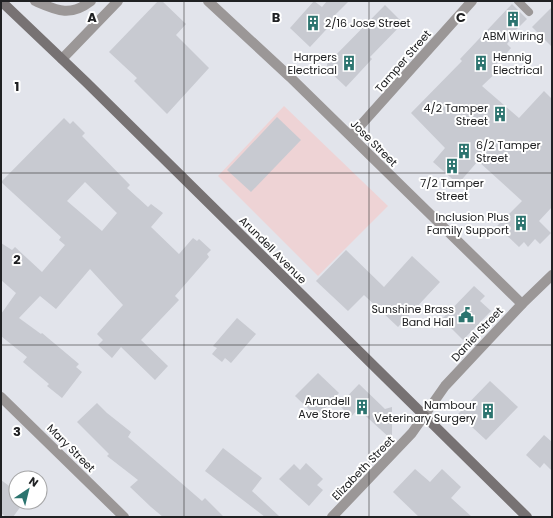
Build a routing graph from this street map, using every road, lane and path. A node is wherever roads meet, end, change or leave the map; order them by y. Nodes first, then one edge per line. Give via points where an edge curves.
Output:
1 (1, 1) edge
2 (36, 1) edge
3 (91, 1) edge
4 (118, 1) edge
5 (208, 1) edge
6 (472, 1) edge
7 (518, 1) edge
8 (529, 12) dead end
9 (62, 59) junction
10 (351, 136) junction
11 (552, 275) edge
12 (522, 304) junction
13 (1, 397) edge
14 (424, 415) junction
15 (124, 517) edge
16 (332, 517) edge
17 (527, 517) edge

1 - 9 main road, Arundell Avenue
2 - 3 street via 54,9 71,12
4 - 9 street
5 - 10 street, Jose Street
6 - 10 street, Tamper Street
7 - 8 lane
9 - 14 main road, Arundell Avenue
10 - 12 street, Jose Street
11 - 12 street, Daniel Street
12 - 14 street, Daniel Street via 445,386
13 - 15 street, Mary Street
14 - 16 street, Elizabeth Street via 404,441
14 - 17 main road, Arundell Avenue

